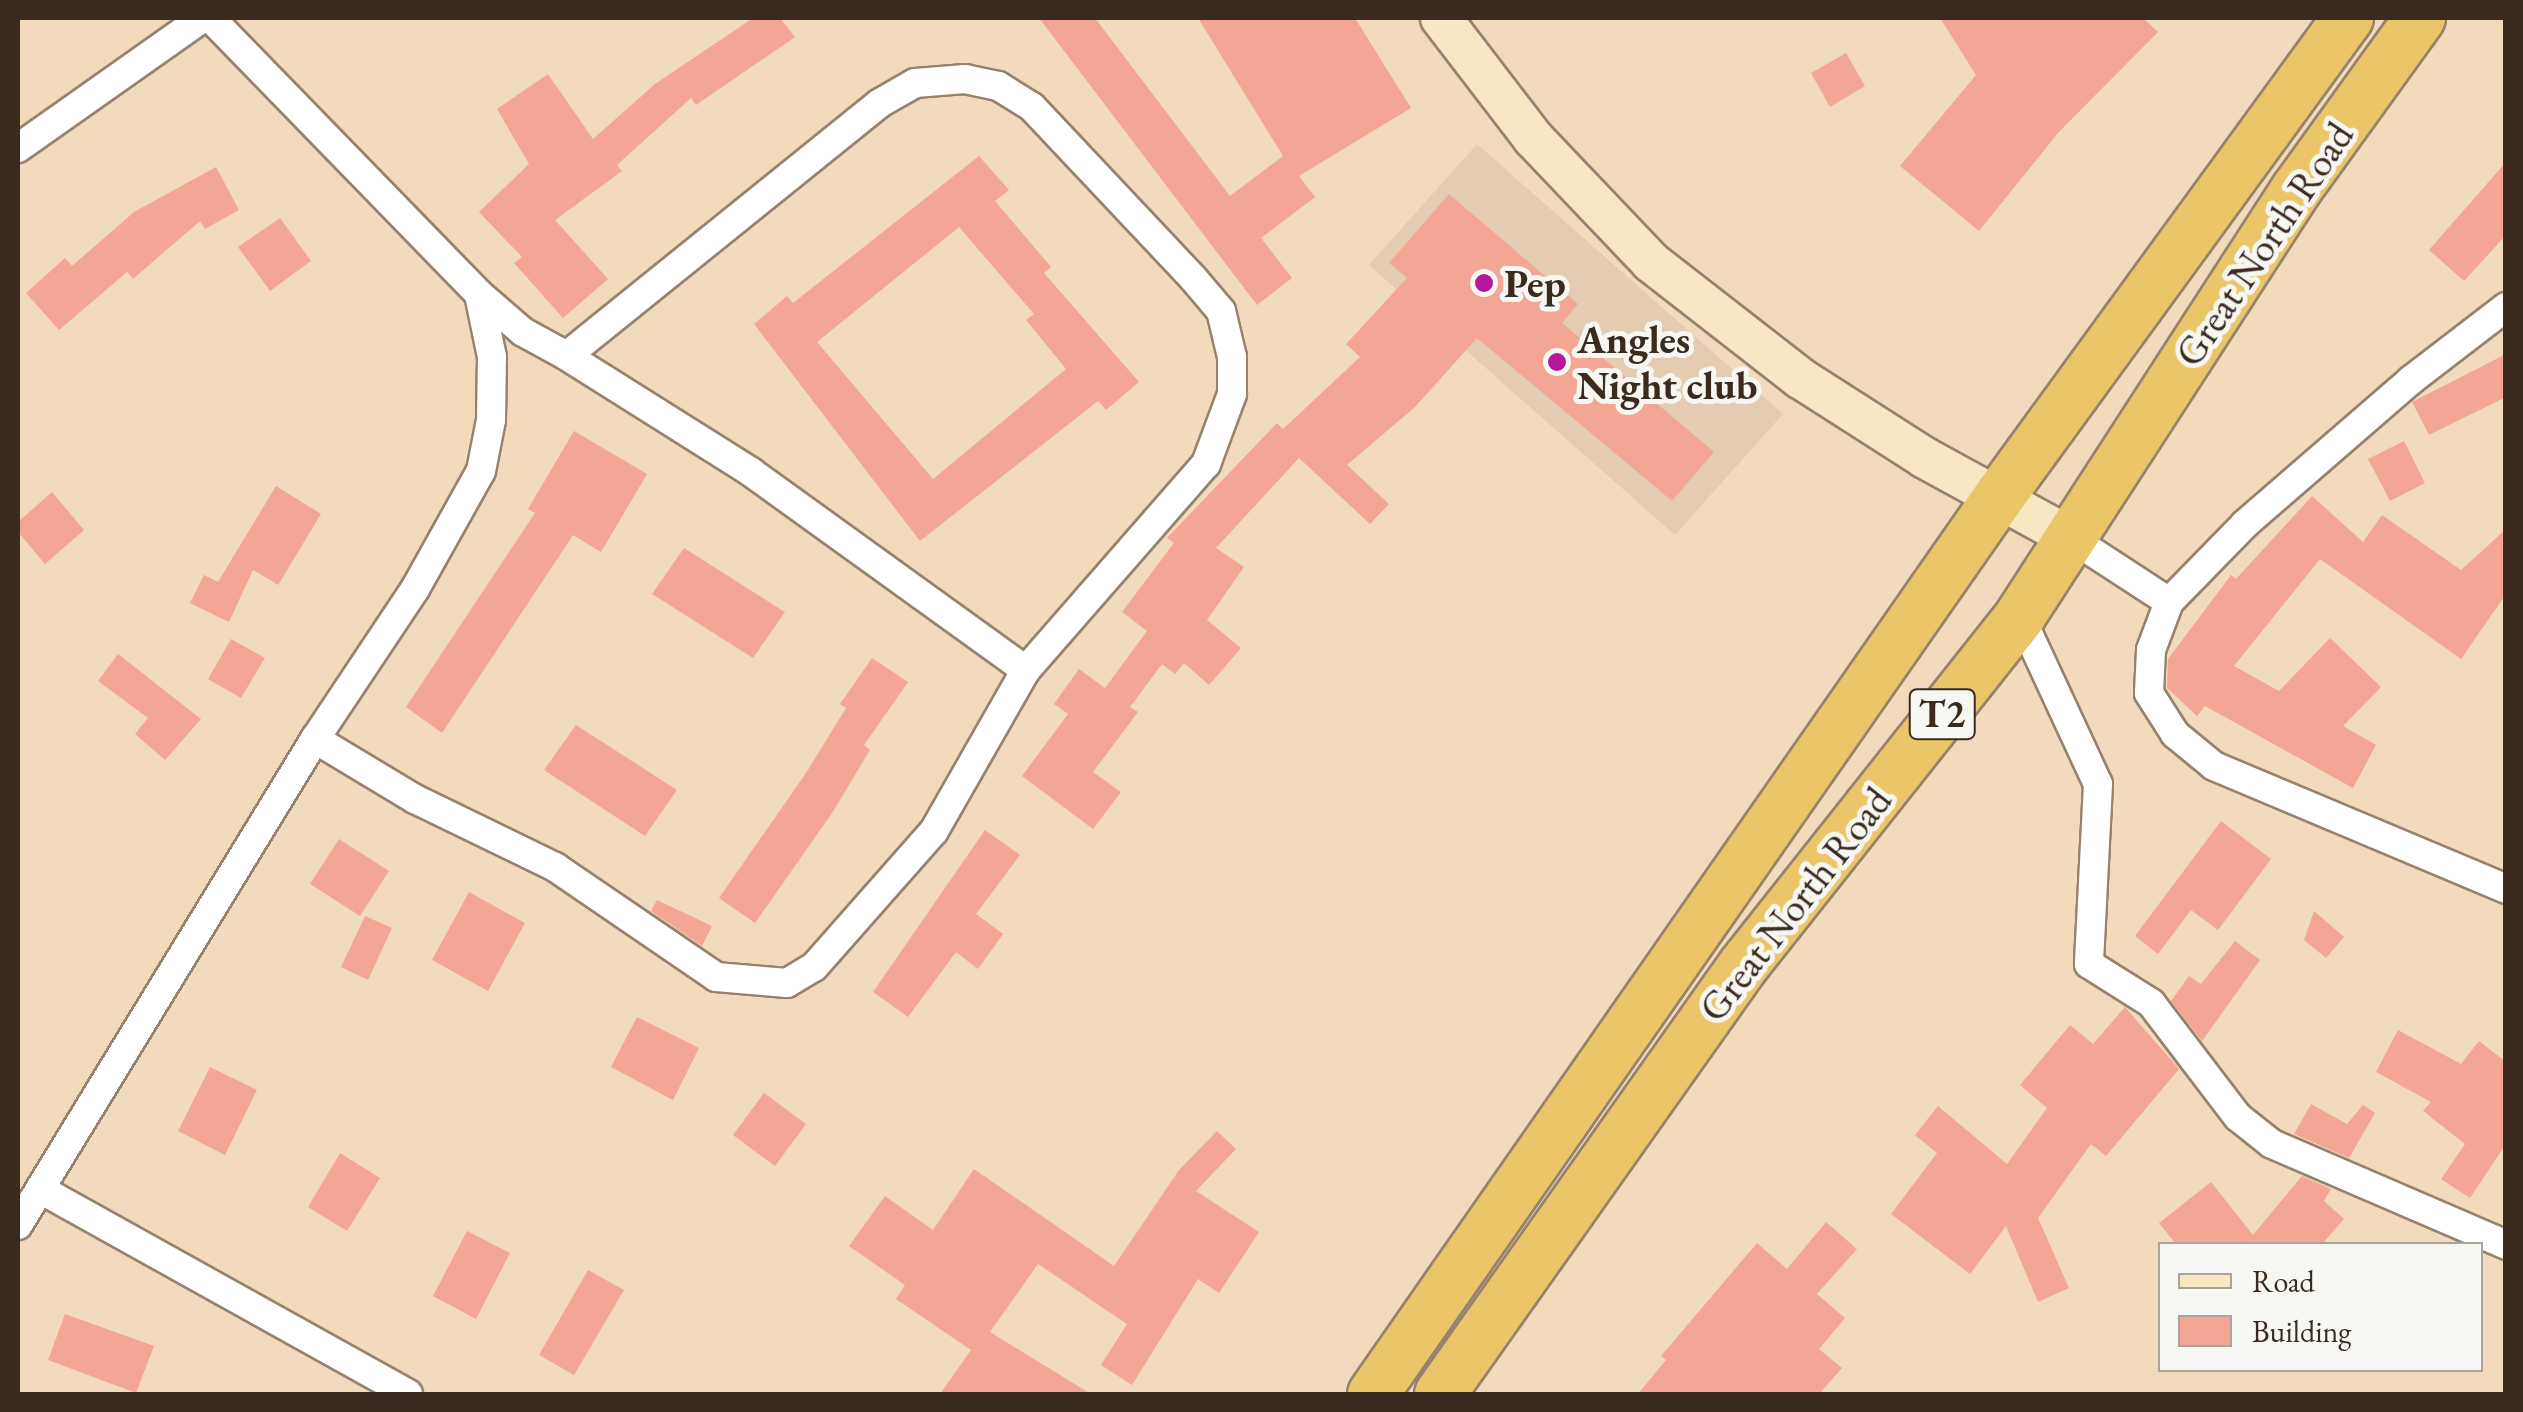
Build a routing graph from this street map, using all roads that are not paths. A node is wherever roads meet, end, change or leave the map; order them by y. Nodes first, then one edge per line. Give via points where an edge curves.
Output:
1 (202, 18) edge
2 (211, 18) edge
3 (1440, 18) edge
4 (2348, 18) edge
5 (2420, 18) edge
6 (18, 148) edge
7 (479, 294) junction
8 (2506, 308) edge
9 (568, 356) junction
10 (2001, 494) junction
11 (2072, 538) junction
12 (2169, 602) junction
13 (2020, 616) junction
14 (1026, 670) junction
15 (315, 739) junction
16 (2506, 890) edge
17 (40, 1189) junction
18 (18, 1225) edge
19 (2506, 1245) edge
20 (408, 1394) edge
21 (1373, 1394) edge
22 (1440, 1394) edge

1 - 6 street
2 - 7 street
3 - 10 main road via 1533,138 1651,262 1800,378 1926,458
4 - 10 highway, Great North Road / T2
5 - 11 highway, Great North Road / T2 via 2296,190
7 - 9 street via 524,332
7 - 15 street via 492,358 481,471 415,588
8 - 12 street via 2258,512
9 - 14 street via 751,472
9 - 14 street via 880,103 915,83 965,79 998,86 1032,108 1221,311 1232,394 1206,464
10 - 11 main road
10 - 21 highway, Great North Road / T2
11 - 12 street
11 - 13 highway, Great North Road / T2
12 - 16 street via 2151,650 2149,693 2175,734 2214,766
13 - 19 street via 2098,784 2089,964 2151,1003 2238,1117 2272,1144
13 - 22 highway, Great North Road / T2 via 1743,966
14 - 15 street via 934,830 876,902 814,967 787,982 762,985 716,977 554,867 416,799
15 - 17 street
17 - 18 street
17 - 20 street

